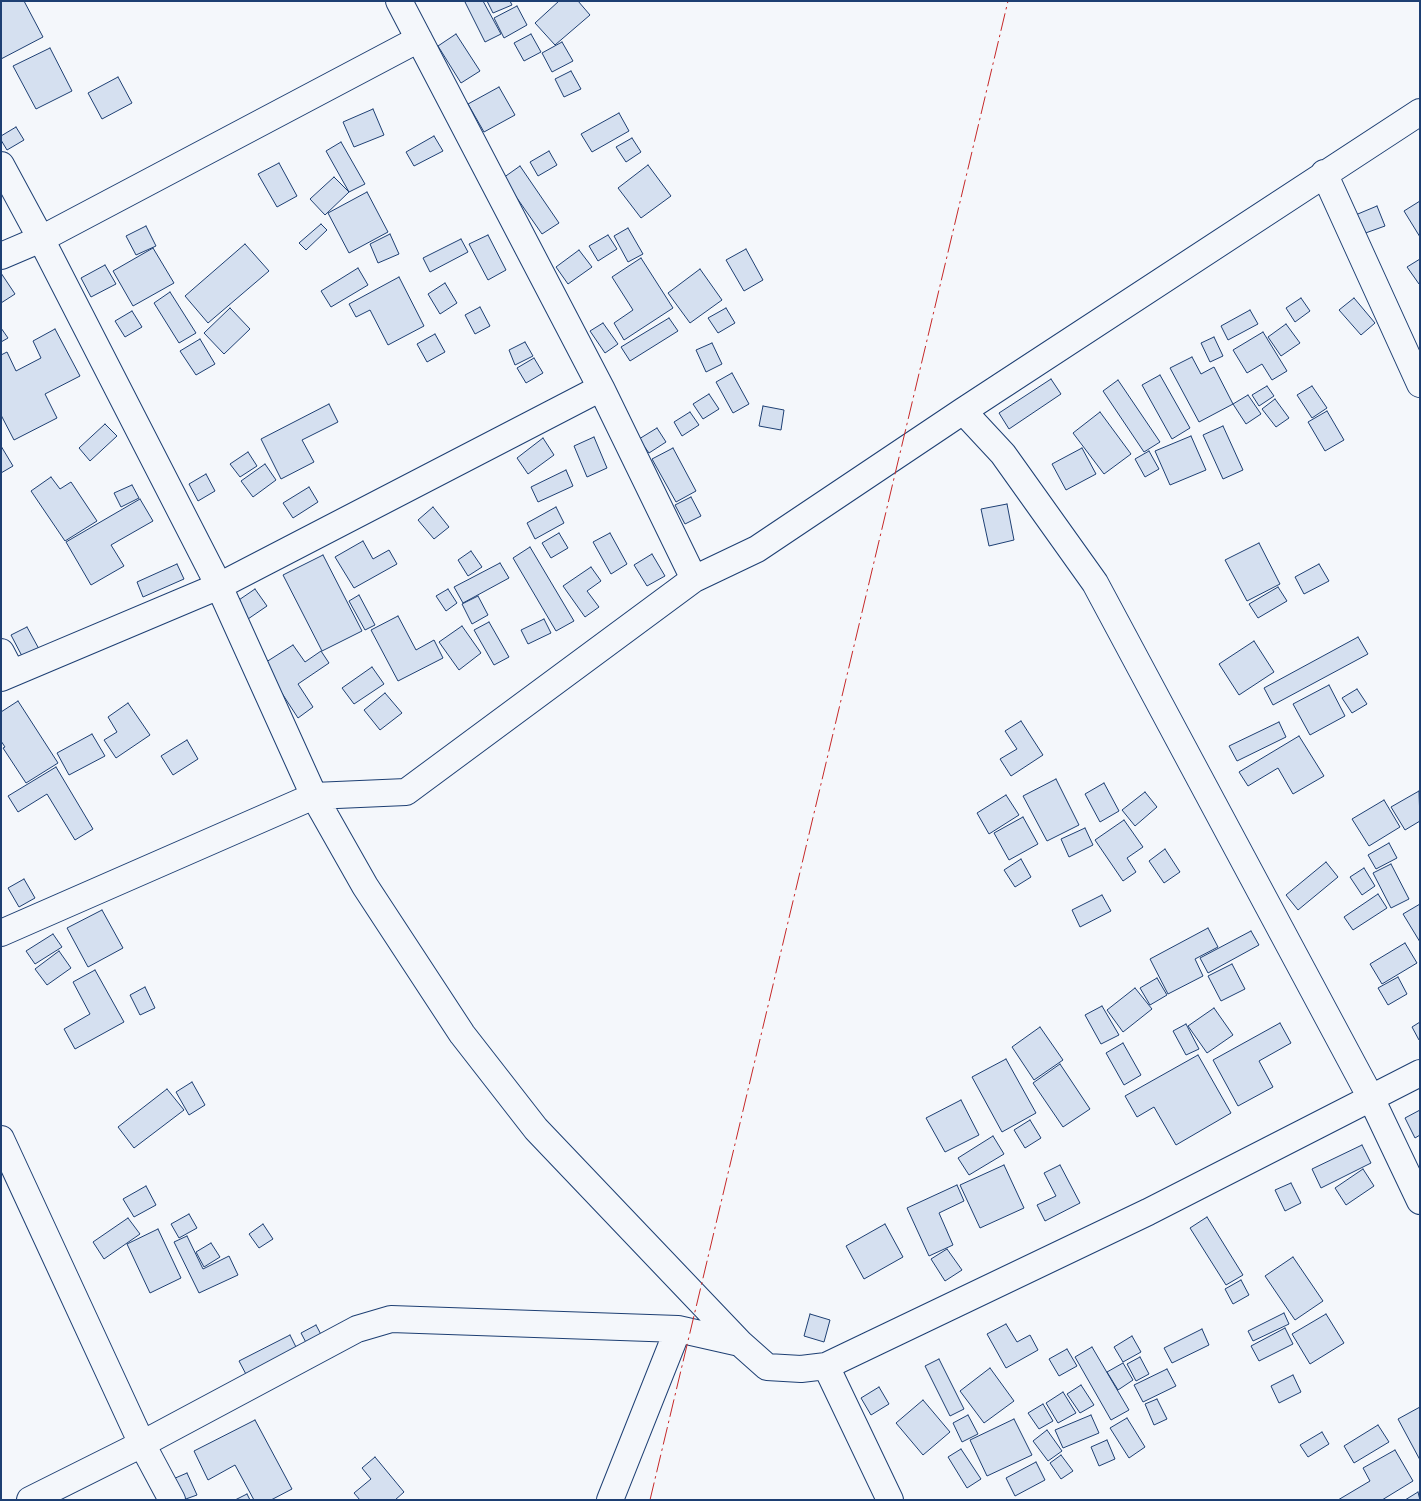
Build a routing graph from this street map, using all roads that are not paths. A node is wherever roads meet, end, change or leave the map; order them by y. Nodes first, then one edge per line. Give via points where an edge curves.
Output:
1 (399, 1) edge
2 (419, 39) junction
3 (1420, 112) edge
4 (1, 165) edge
5 (1324, 174) junction
6 (41, 238) junction
7 (1, 256) edge
8 (1420, 384) edge
9 (600, 388) junction
10 (963, 411) junction
11 (694, 579) junction
12 (219, 586) junction
13 (5, 667) edge
14 (314, 796) junction
15 (1, 933) edge
16 (1420, 1073) edge
17 (1371, 1098) junction
18 (1, 1139) edge
19 (1420, 1201) edge
20 (678, 1329) junction
21 (740, 1343) junction
22 (826, 1366) junction
23 (142, 1444) junction
24 (30, 1500) edge
25 (172, 1500) edge
26 (610, 1500) edge
27 (890, 1500) edge

1 - 2 street
2 - 6 street
2 - 9 street
3 - 5 street
4 - 6 street
5 - 8 street
5 - 10 street
6 - 7 street
6 - 12 street
9 - 11 street
9 - 12 street
10 - 11 street via 757,549
10 - 17 street via 1002,454 1095,583
11 - 14 street via 406,792
12 - 13 street
12 - 14 street
14 - 15 street
14 - 21 street via 365,886 462,1034 536,1129
16 - 17 street
17 - 19 street
17 - 22 street via 1148,1212
18 - 23 street
20 - 21 street
20 - 23 street via 391,1319 357,1329
20 - 26 street
21 - 22 street via 767,1367 801,1369
22 - 27 street
23 - 24 street
23 - 25 street

